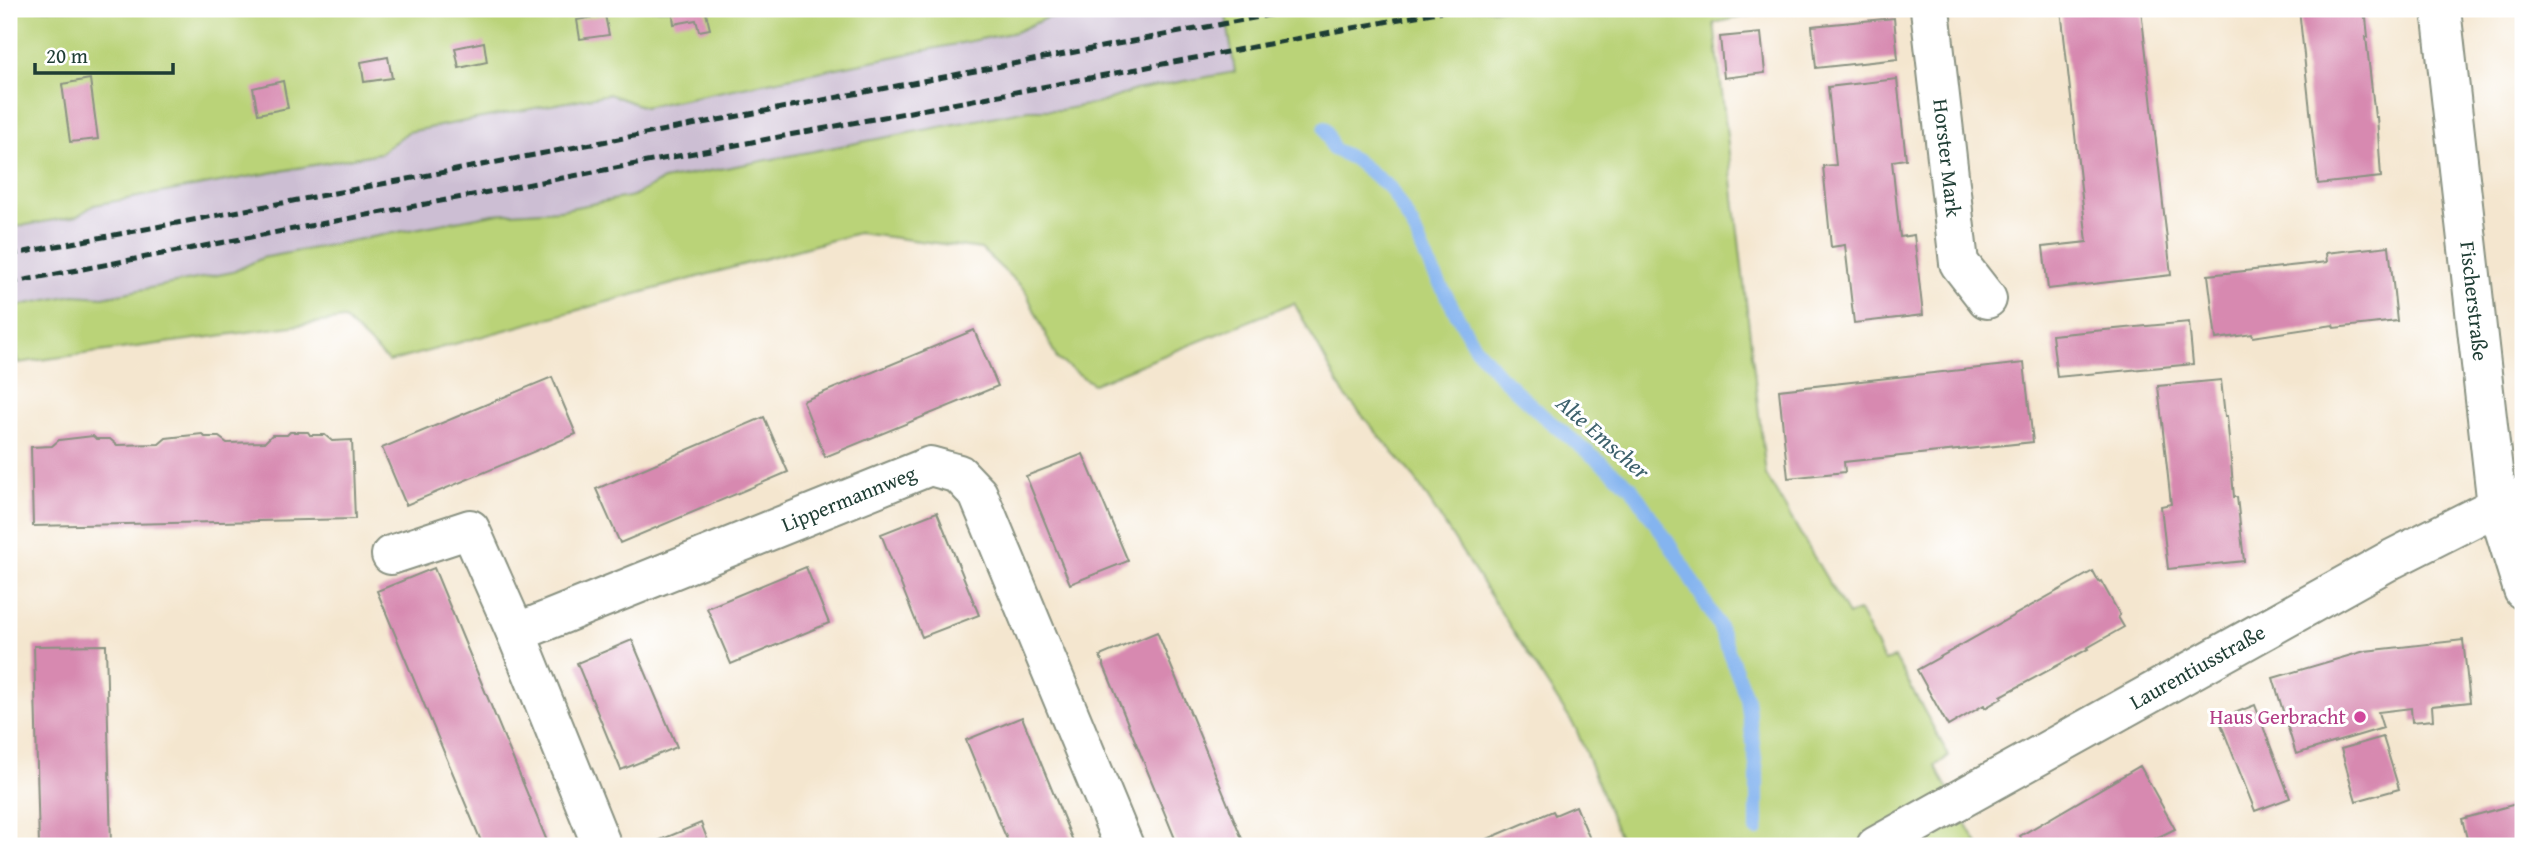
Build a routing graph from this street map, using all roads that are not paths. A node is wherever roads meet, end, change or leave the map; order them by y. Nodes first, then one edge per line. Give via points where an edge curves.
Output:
1 (1930, 9) edge
2 (2441, 9) edge
3 (1987, 299) dead end
4 (2510, 501) edge
5 (391, 555) dead end
6 (2523, 590) edge
7 (516, 633) junction
8 (602, 846) edge
9 (1124, 846) edge
10 (1876, 846) edge

1 - 3 street, Horster Mark via 1958,263
2 - 4 street, Fischerstraße
4 - 6 street, Fischerstraße
4 - 10 street, Laurentiusstraße via 2392,559
5 - 7 street via 470,529
7 - 8 street
7 - 9 street, Lippermannweg via 930,466 959,474 978,494

